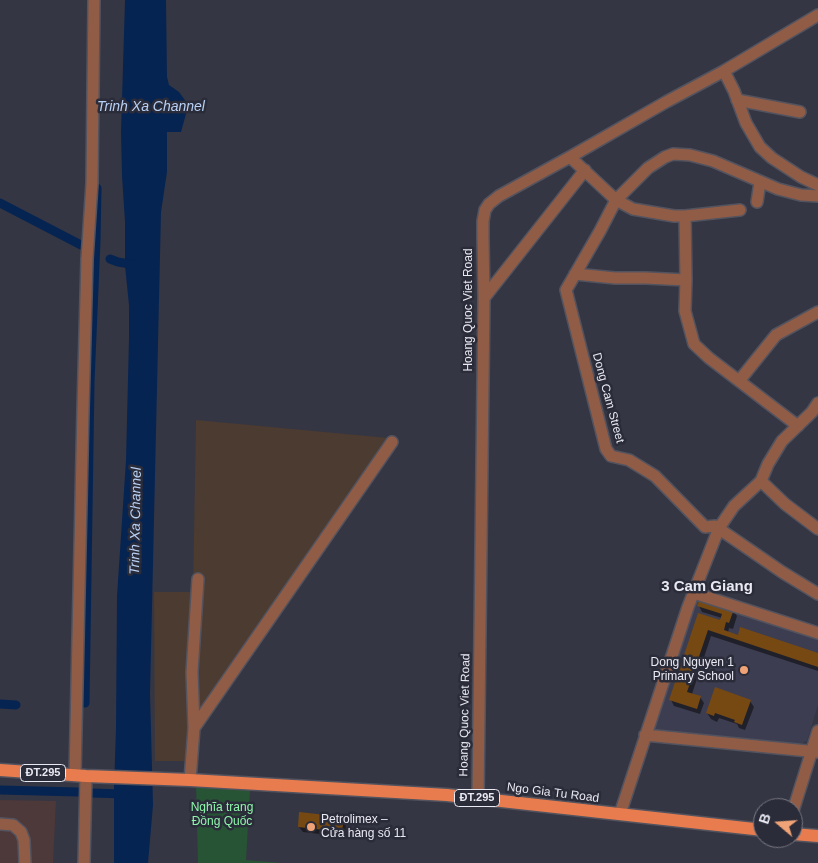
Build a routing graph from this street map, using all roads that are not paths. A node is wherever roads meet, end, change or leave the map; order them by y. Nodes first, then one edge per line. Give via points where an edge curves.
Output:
1 (94, 0) edge
2 (818, 15) edge
3 (724, 71) junction
4 (737, 100) junction
5 (800, 112) dead end
6 (570, 157) junction
7 (585, 170) junction
8 (760, 182) junction
9 (818, 185) edge
10 (818, 196) edge
11 (616, 200) junction
12 (757, 202) dead end
13 (740, 210) dead end
14 (685, 216) junction
15 (575, 274) junction
16 (686, 280) junction
17 (484, 298) junction
18 (818, 312) edge
19 (739, 381) junction
20 (818, 403) edge
21 (798, 426) junction
22 (392, 442) dead end
23 (761, 481) junction
24 (718, 528) junction
25 (818, 529) edge
26 (198, 578) dead end
27 (694, 593) junction
28 (818, 594) edge
29 (818, 633) edge
30 (194, 728) junction
31 (818, 732) edge
32 (646, 735) junction
33 (815, 752) edge
34 (0, 770) edge
35 (80, 775) junction
36 (190, 780) junction
37 (478, 798) junction
38 (798, 798) edge
39 (620, 814) junction
40 (0, 824) edge
41 (753, 829) edge
42 (803, 835) edge
43 (818, 836) edge
44 (24, 863) edge
45 (84, 863) edge

1 - 35 street via 92,183 82,409
2 - 3 street, Hoang Quoc Viet Road
3 - 4 street
3 - 6 street, Hoang Quoc Viet Road
4 - 5 street
4 - 9 street via 760,147 772,158
6 - 7 street
6 - 17 street, Hoang Quoc Viet Road via 494,199 486,208 483,221
7 - 11 street
7 - 17 street
8 - 10 street, Dong Cam Street via 801,195
8 - 11 street, Dong Cam Street via 713,161 673,154 648,168
8 - 12 street
11 - 14 street via 634,209
11 - 15 street, Dong Cam Street
13 - 14 street
14 - 16 street
15 - 16 street
15 - 24 street, Dong Cam Street via 566,290 606,449 610,456 629,460 655,476 705,527
16 - 19 street via 684,311 694,344
17 - 37 street, Hoang Quoc Viet Road
18 - 19 street via 776,335
19 - 21 street
20 - 21 street
21 - 23 street via 782,442
22 - 30 street
23 - 24 street via 734,506
23 - 25 street
24 - 27 street
24 - 28 street, Dong Cam Street
26 - 30 street via 192,672
27 - 29 street
27 - 32 street
30 - 36 street
31 - 33 street
32 - 33 street
32 - 39 street
33 - 38 street
34 - 35 main road, ĐT.295
35 - 36 main road, ĐT.295
35 - 45 street
36 - 37 main road, Ngo Gia Tu Road / ĐT.295
37 - 39 main road, Ngo Gia Tu Road / ĐT.295
39 - 41 main road, Ngo Gia Tu Road / ĐT.295
40 - 44 street via 13,825 21,832
42 - 43 main road

